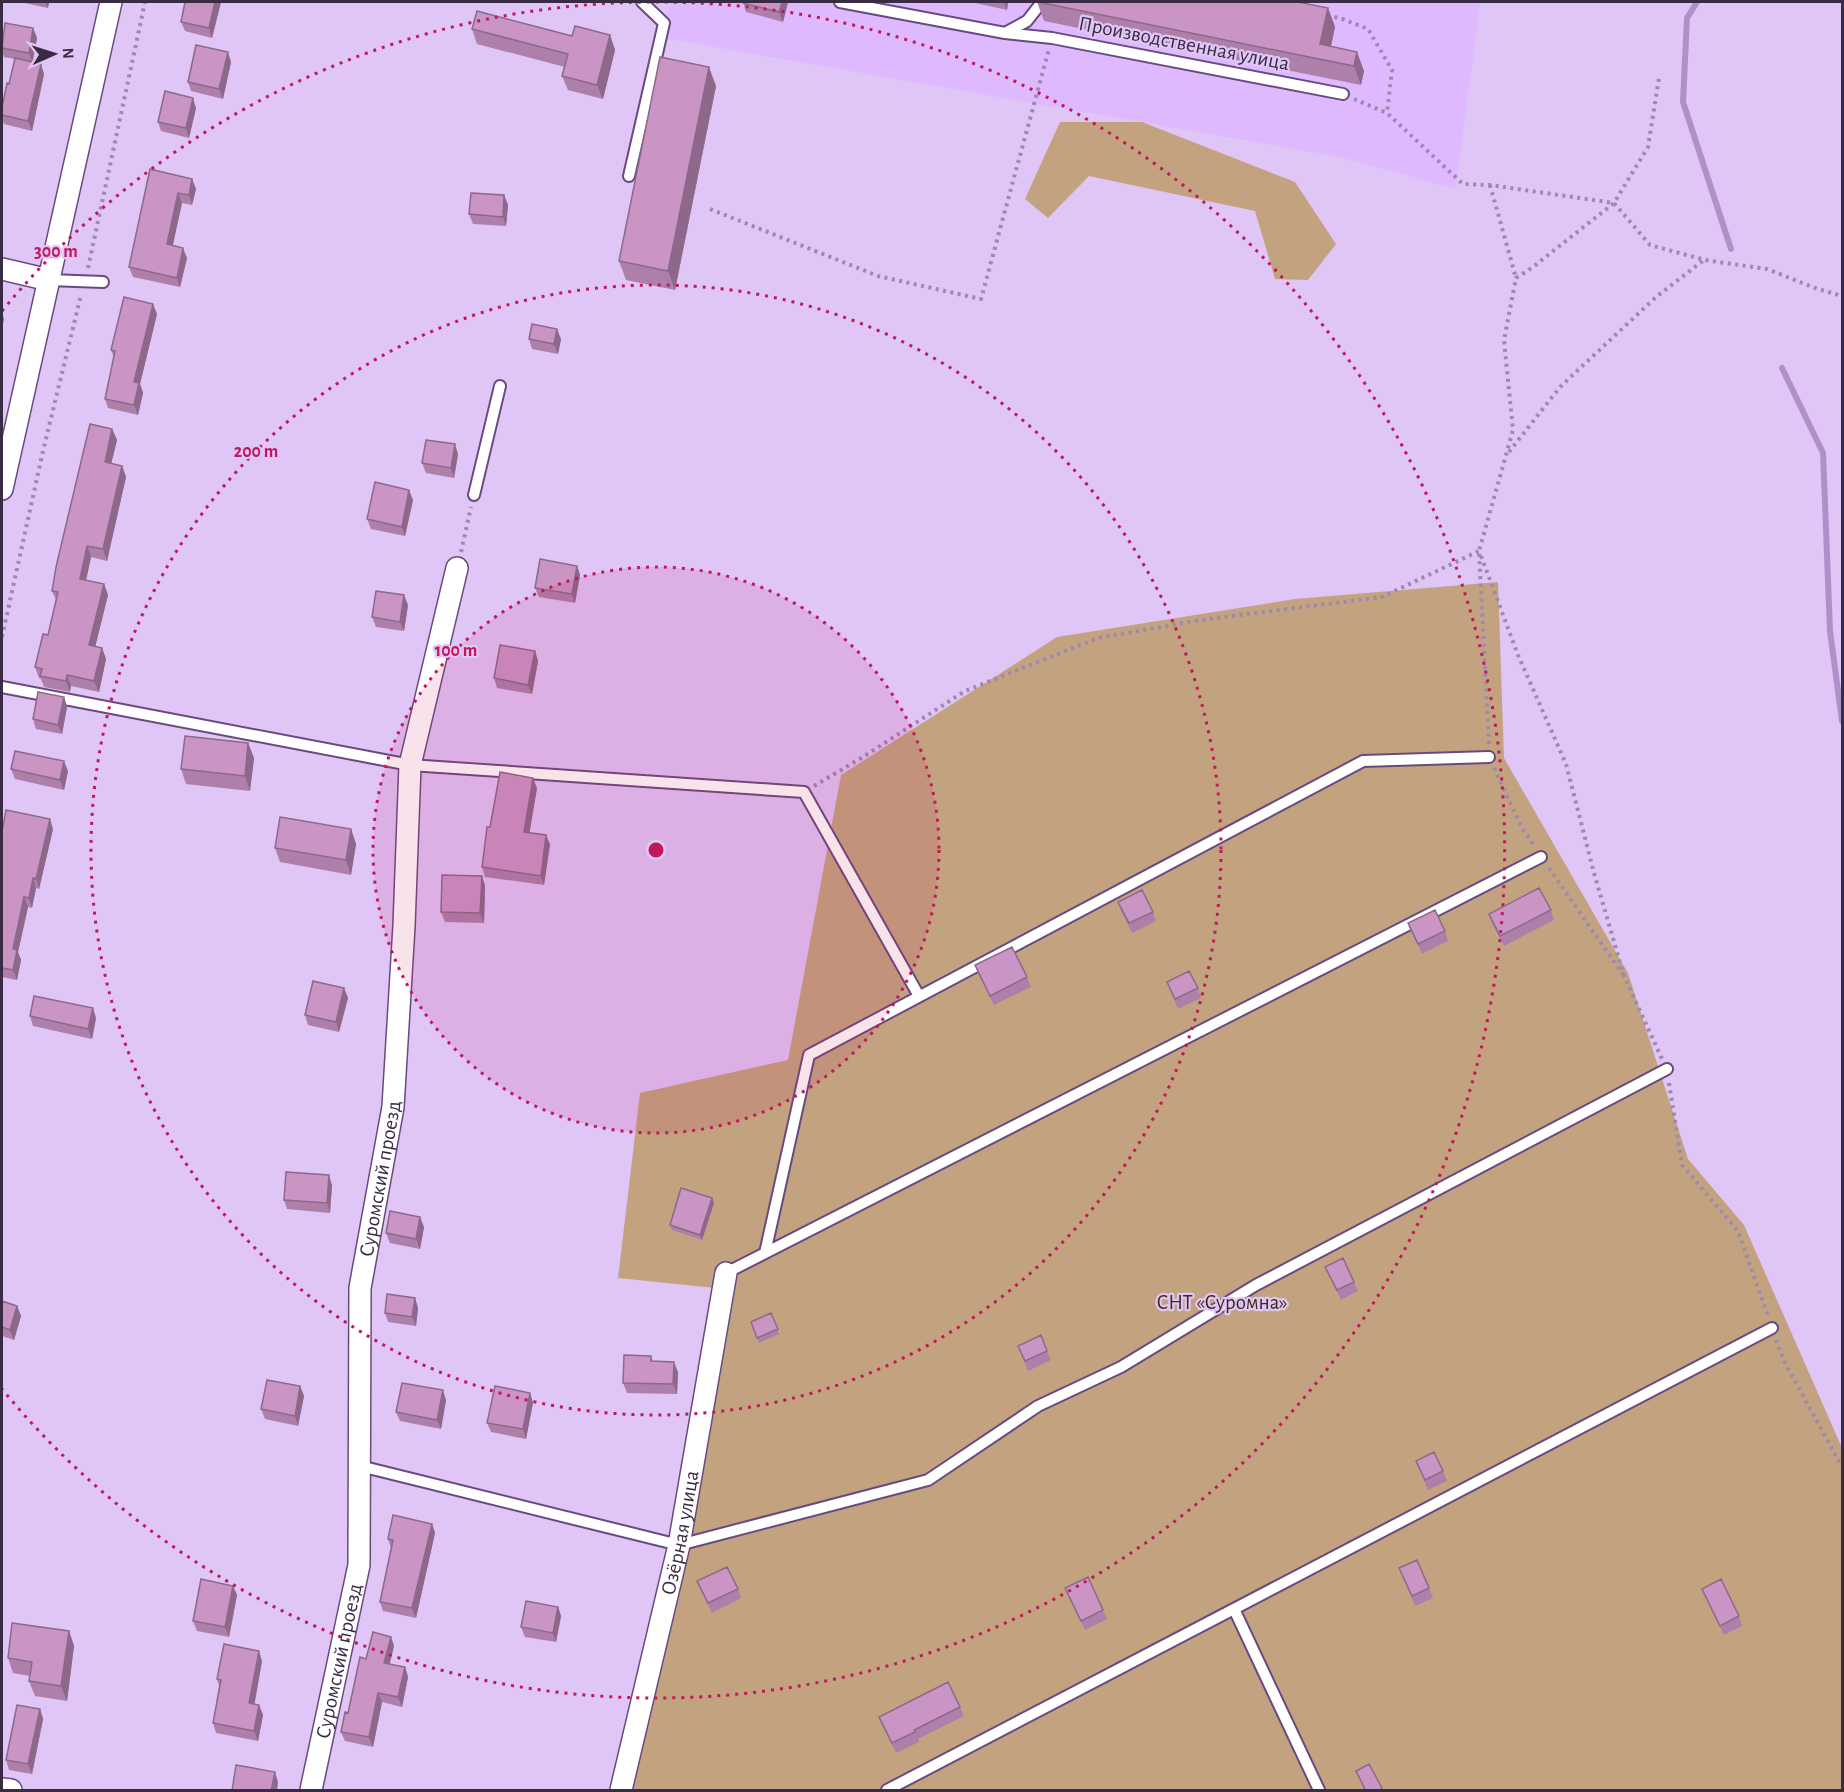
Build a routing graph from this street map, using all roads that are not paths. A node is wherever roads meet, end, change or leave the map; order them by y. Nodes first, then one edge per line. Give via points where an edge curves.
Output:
1 (111, 2) edge
2 (642, 2) edge
3 (840, 2) edge
4 (1042, 2) edge
5 (870, 4) edge
6 (1005, 33) junction
7 (1342, 94) road end
8 (629, 176) dead end
9 (2, 269) edge
10 (49, 280) junction
11 (103, 282) dead end
12 (500, 386) dead end
13 (2, 489) edge
14 (474, 495) road end
15 (457, 568) road end
16 (2, 687) edge
17 (1489, 758) road end
18 (410, 765) junction
19 (1541, 857) road end
20 (919, 996) junction
21 (1666, 1069) road end
22 (765, 1253) junction
23 (726, 1273) joint
24 (1772, 1328) road end
25 (360, 1466) junction
26 (679, 1545) junction
27 (1233, 1609) junction
28 (2, 1789) edge
29 (11, 1791) edge
30 (311, 1791) edge
31 (621, 1791) edge
32 (887, 1791) edge
33 (1319, 1791) edge

1 - 10 street
2 - 8 lane via 664,23
3 - 5 lane, Производственная улица
4 - 6 lane via 1027,21
5 - 6 lane, Производственная улица
6 - 7 lane, Производственная улица via 1052,38
9 - 10 street
10 - 11 lane
10 - 13 street
12 - 14 lane
15 - 18 street, Суромский проезд
16 - 18 lane
17 - 20 lane via 1363,761
18 - 20 lane via 804,792
18 - 25 street, Суромский проезд via 393,1107 360,1288
19 - 22 lane
20 - 22 lane via 809,1055
21 - 26 lane via 1256,1285 1121,1367 1038,1406 928,1480
22 - 23 lane
23 - 26 street, Озёрная улица
24 - 27 lane
25 - 26 lane
25 - 30 street, Суромский проезд via 359,1565
26 - 31 street, Озёрная улица
27 - 32 lane
27 - 33 lane
28 - 29 street

